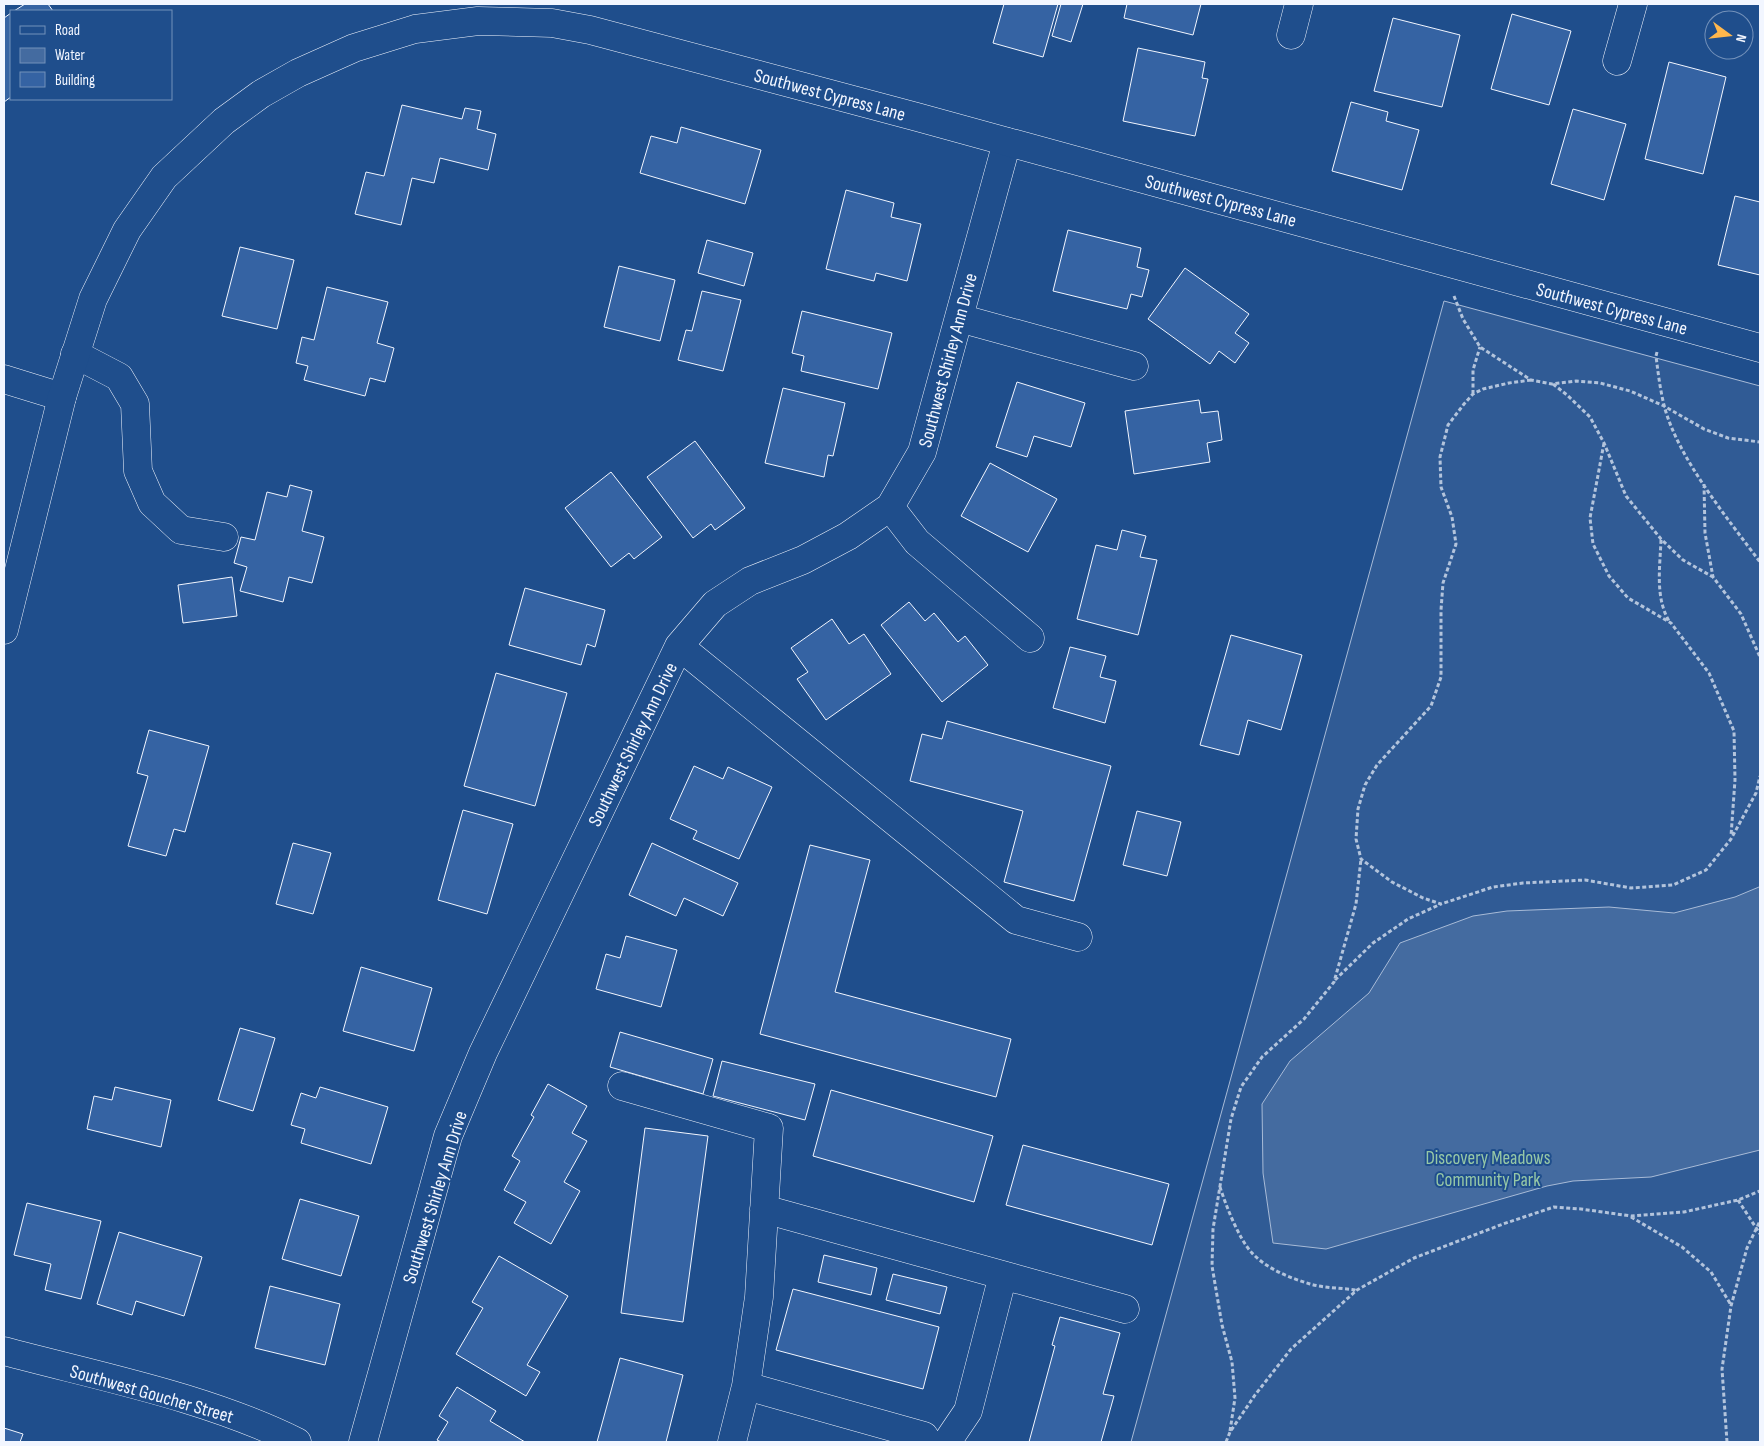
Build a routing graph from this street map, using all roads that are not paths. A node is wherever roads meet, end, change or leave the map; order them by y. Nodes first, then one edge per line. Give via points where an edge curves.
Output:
1 (1299, 4) edge
2 (1633, 4) edge
3 (1291, 35) dead end
4 (1617, 61) dead end
5 (1007, 142) junction
6 (959, 318) junction
7 (1760, 348) edge
8 (75, 354) junction
9 (1134, 366) dead end
10 (4, 378) edge
11 (62, 396) junction
12 (890, 507) junction
13 (224, 537) dead end
14 (4, 630) edge
15 (1030, 638) dead end
16 (679, 646) junction
17 (1078, 937) dead end
18 (622, 1086) dead end
19 (764, 1209) junction
20 (1003, 1275) junction
21 (1125, 1309) dead end
22 (4, 1352) edge
23 (746, 1386) junction
24 (297, 1442) edge
25 (363, 1442) edge
26 (732, 1442) edge
27 (928, 1442) edge
28 (948, 1442) edge

1 - 3 main road
2 - 4 main road
5 - 6 main road, Southwest Shirley Ann Drive
5 - 7 main road, Southwest Cypress Lane
5 - 8 main road, Southwest Cypress Lane via 590,30 552,24 478,21 415,30 354,48 261,94 224,121 164,177 127,230 93,299
6 - 9 main road
6 - 12 main road, Southwest Shirley Ann Drive via 922,452
8 - 11 main road, Southwest Cypress Lane
8 - 13 main road via 119,377 135,404 138,471 152,503 181,530
10 - 11 main road
11 - 14 main road, Southwest Cypress Lane
12 - 15 main road via 917,542
12 - 16 main road, Southwest Shirley Ann Drive via 848,536 803,560 750,581 715,604
16 - 17 main road via 1016,920
16 - 25 main road, Southwest Shirley Ann Drive via 483,1053 448,1136
18 - 19 main road via 769,1128
19 - 20 main road
19 - 23 main road via 760,1298
20 - 21 main road
20 - 28 main road via 968,1412
22 - 24 main road, Southwest Goucher Street via 194,1402
23 - 26 main road
23 - 27 main road via 924,1436

